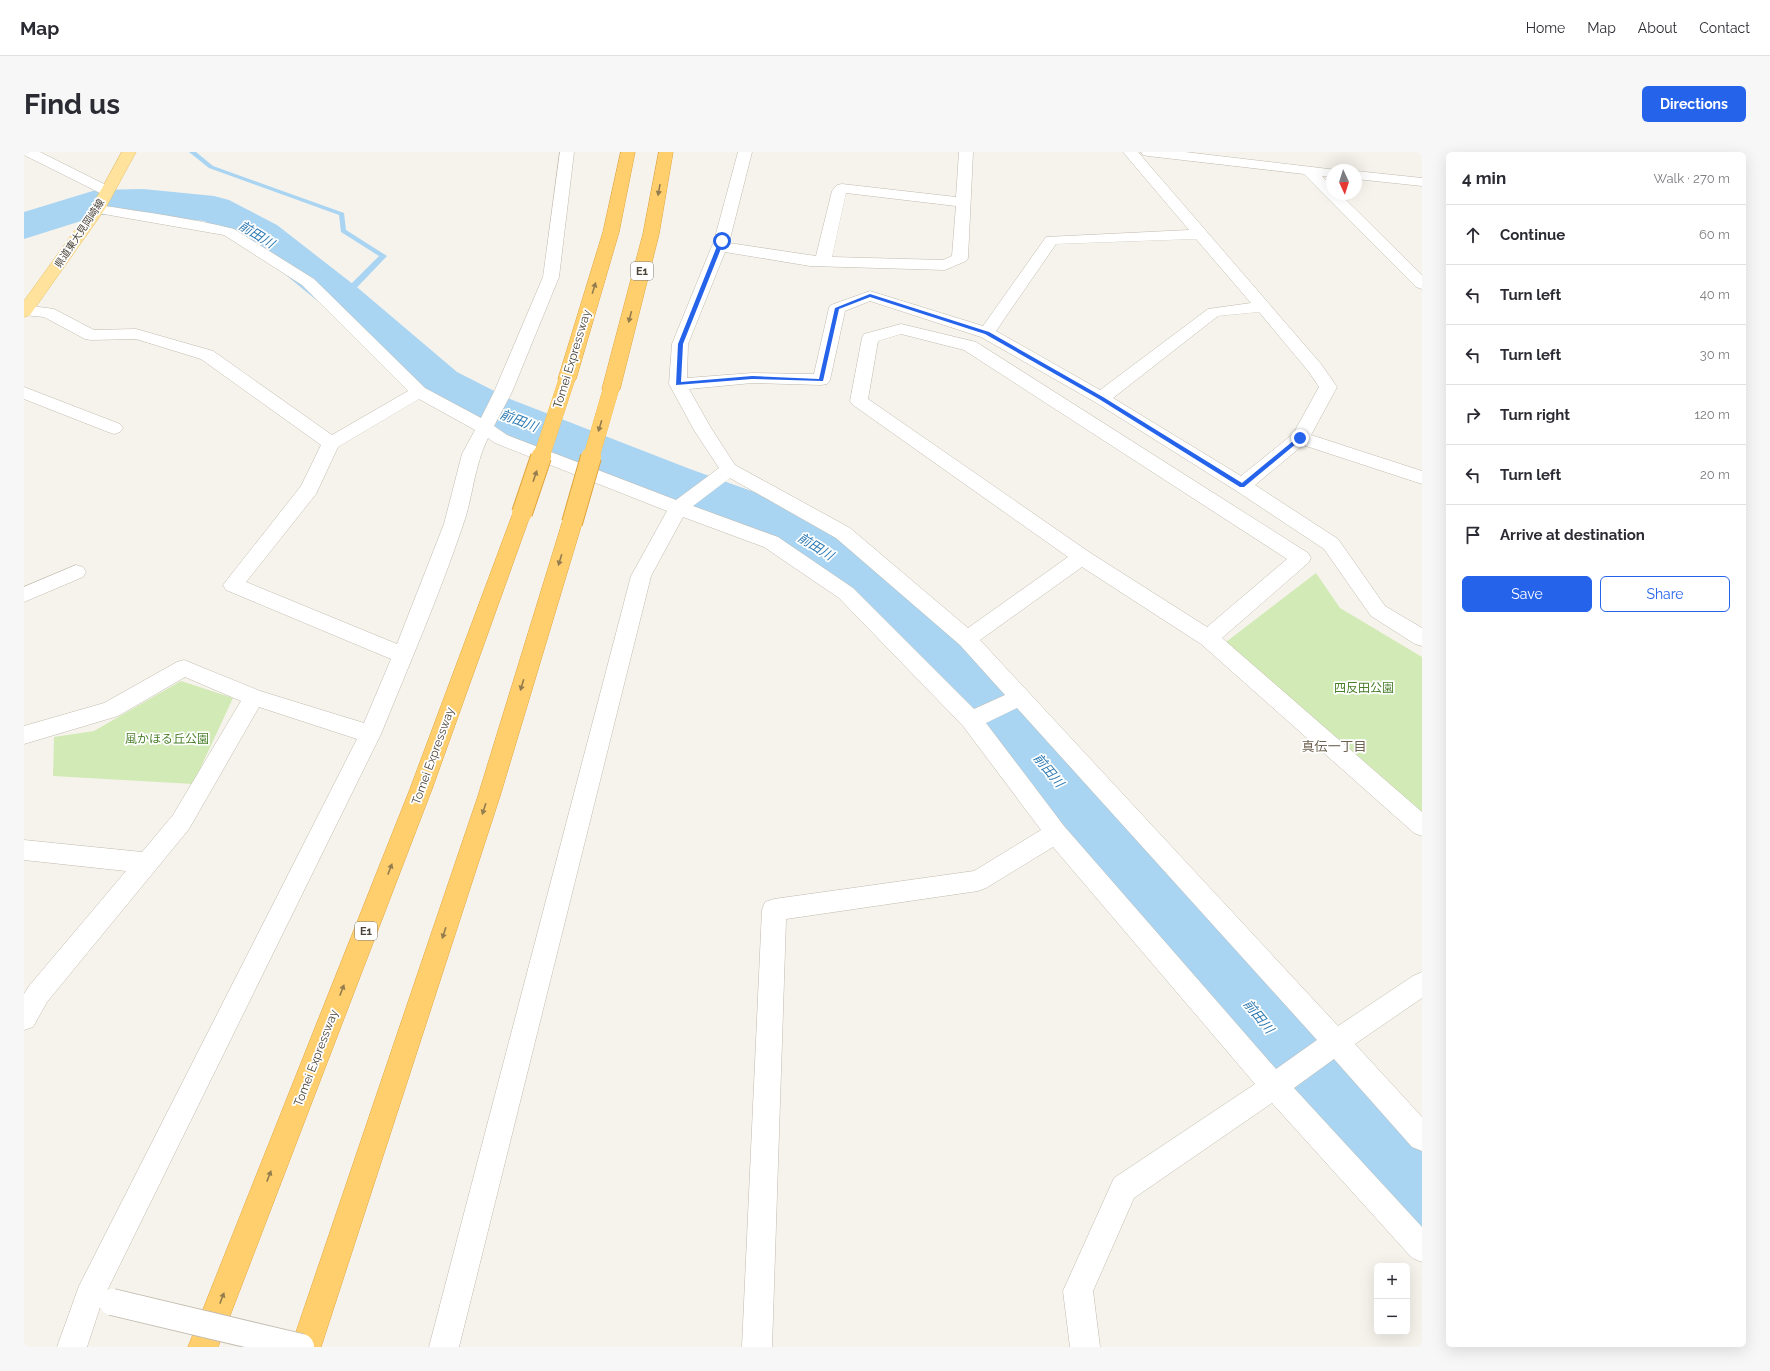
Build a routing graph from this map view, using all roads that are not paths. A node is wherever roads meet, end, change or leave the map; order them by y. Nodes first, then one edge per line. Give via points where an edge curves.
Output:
1 (29, 152) edge
2 (129, 152) edge
3 (567, 152) edge
4 (628, 152) edge
5 (666, 152) edge
6 (745, 152) edge
7 (966, 152) edge
8 (1130, 152) edge
9 (1148, 152) edge
10 (1309, 171) junction
11 (1326, 172) edge
12 (1362, 177) edge
13 (1422, 182) edge
14 (107, 191) junction
15 (963, 202) junction
16 (98, 209) junction
17 (1201, 234) junction
18 (720, 246) junction
19 (823, 261) junction
20 (1422, 284) edge
21 (1263, 307) junction
22 (25, 311) edge
23 (987, 333) junction
24 (678, 384) junction
25 (419, 392) junction
26 (24, 393) edge
27 (1101, 398) junction
28 (484, 427) junction
29 (114, 428) dead end
30 (1300, 438) junction
31 (331, 443) junction
32 (729, 469) junction
33 (1422, 478) edge
34 (1242, 486) junction
35 (678, 508) junction
36 (1082, 556) junction
37 (76, 572) dead end
38 (24, 595) edge
39 (1208, 638) junction
40 (1422, 638) edge
41 (967, 639) junction
42 (404, 654) junction
43 (254, 697) junction
44 (1020, 697) junction
45 (971, 720) junction
46 (370, 734) junction
47 (24, 735) edge
48 (1422, 826) edge
49 (1056, 833) junction
50 (24, 850) edge
51 (146, 863) junction
52 (1422, 984) edge
53 (24, 1018) edge
54 (1336, 1042) junction
55 (1274, 1086) junction
56 (1422, 1137) edge
57 (1422, 1248) edge
58 (100, 1299) junction
59 (72, 1347) edge
60 (203, 1347) edge
61 (300, 1347) edge
62 (306, 1347) edge
63 (444, 1347) edge
64 (757, 1347) edge
65 (1085, 1347) edge

1 - 14 street
2 - 14 main road, 県道東大見岡崎線
3 - 28 street via 551,277 503,392
60 -> 4 highway, Tomei Expressway / E1, bridge via 422,790 522,513 568,379 611,232
5 -> 62 highway, E1, bridge via 651,234 612,388 572,523 489,796
6 - 18 street
7 - 15 street
8 - 17 street
9 - 10 street
10 - 11 street
10 - 20 street
12 - 13 street
14 - 16 main road, 県道東大見岡崎線
15 - 19 street via 960,258 945,265
15 - 19 street via 842,188 839,191
16 - 22 main road, 県道東大見岡崎線
16 - 25 street via 229,232 308,282
17 - 21 street
17 - 23 street via 1051,240
18 - 19 street
18 - 24 street via 680,344
21 - 27 street via 1214,312
21 - 30 street via 1328,387
22 - 31 street via 48,312 91,334 136,334 207,355
23 - 24 street via 870,296 837,308 821,380 752,378
23 - 27 street
24 - 32 street
25 - 28 street
25 - 31 street
26 - 29 street
27 - 34 street
28 - 35 street via 502,439
28 - 42 street via 471,454 454,524
30 - 33 street
30 - 34 street
31 - 42 street via 309,490 233,584
32 - 35 street
32 - 41 street via 843,532
34 - 40 street via 1331,544 1378,611
35 - 45 street via 771,542 846,593
35 - 63 street via 641,576
36 - 39 street
36 - 39 street via 859,401 870,338 901,329 970,346 1301,558
36 - 41 street
37 - 38 street
39 - 48 street
41 - 44 street
42 - 46 street
43 - 46 street
43 - 47 street via 184,668 110,710
43 - 51 street via 181,822
44 - 45 street
44 - 54 street
45 - 49 street
46 - 58 street
49 - 55 street
49 - 64 street via 978,881 774,910
50 - 51 street
51 - 53 street via 38,994
52 - 54 street
54 - 55 street
54 - 56 street
55 - 57 street
55 - 65 street via 1124,1188 1078,1291
58 - 59 street
58 - 61 street, bridge

